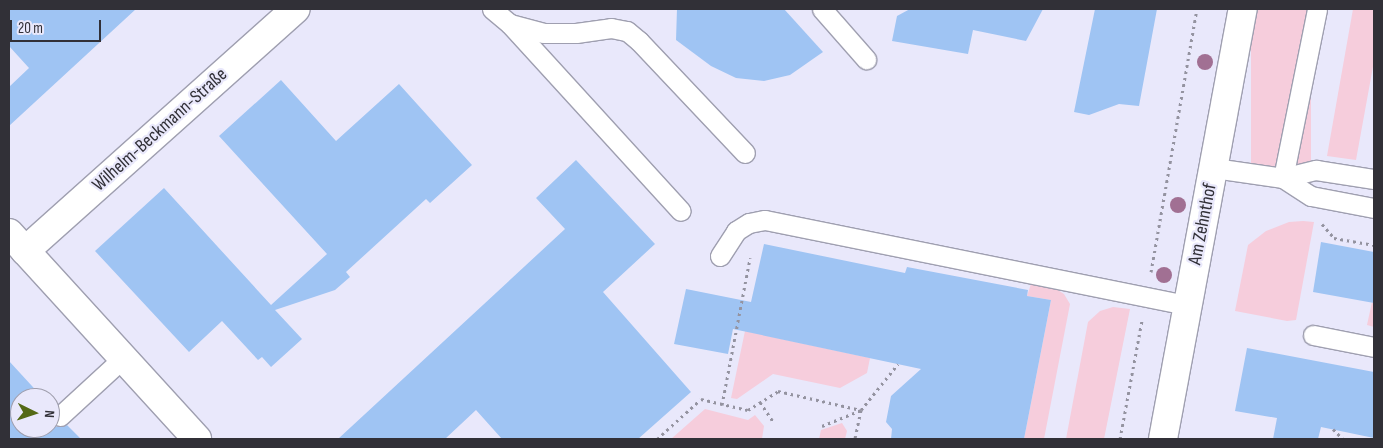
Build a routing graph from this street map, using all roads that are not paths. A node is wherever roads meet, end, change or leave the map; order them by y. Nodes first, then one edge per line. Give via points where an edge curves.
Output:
1 (296, 9) edge
2 (492, 9) edge
3 (822, 9) edge
4 (1243, 9) edge
5 (1317, 9) edge
6 (510, 24) junction
7 (866, 60) dead end
8 (745, 153) dead end
9 (1214, 168) junction
10 (1283, 178) junction
11 (1374, 179) edge
12 (1374, 208) edge
13 (682, 211) dead end
14 (17, 242) edge
15 (720, 256) dead end
16 (1188, 306) junction
17 (1314, 335) dead end
18 (1374, 347) edge
19 (123, 358) junction
20 (60, 416) dead end
21 (197, 439) edge
22 (1163, 439) edge

1 - 14 street, Wilhelm-Beckmann-Straße
2 - 6 lane
3 - 7 lane
4 - 9 street, Am Zehnthof
5 - 10 lane
6 - 8 lane via 543,33 611,28 627,31
6 - 13 lane
9 - 10 lane
9 - 16 street, Am Zehnthof
10 - 11 lane via 1316,170
10 - 12 lane via 1310,196
14 - 19 street, Wilhelm-Beckmann-Straße
15 - 16 lane via 736,231 749,223 766,220
16 - 22 street, Am Zehnthof
17 - 18 lane
19 - 20 lane
19 - 21 street, Wilhelm-Beckmann-Straße

